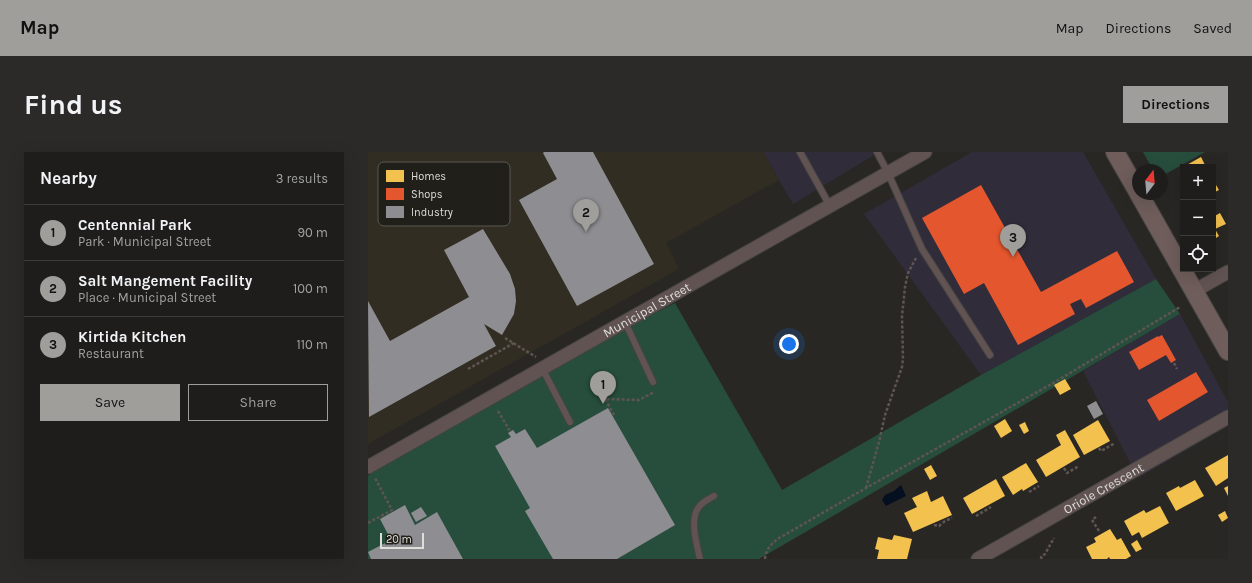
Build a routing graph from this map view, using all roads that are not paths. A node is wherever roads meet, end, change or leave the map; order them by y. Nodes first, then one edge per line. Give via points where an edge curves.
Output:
1 (800, 152) edge
2 (877, 152) edge
3 (925, 152) edge
4 (1115, 152) edge
5 (888, 173) junction
6 (1132, 181) edge
7 (1143, 200) edge
8 (830, 206) junction
9 (1228, 272) edge
10 (1194, 290) junction
11 (625, 322) junction
12 (1228, 351) edge
13 (990, 355) dead end
14 (540, 363) junction
15 (653, 382) dead end
16 (1228, 417) edge
17 (570, 422) dead end
18 (368, 466) edge
19 (714, 496) dead end
20 (700, 559) edge
21 (978, 559) edge

1 - 8 lane
2 - 5 lane
3 - 5 street, Municipal Street
4 - 6 main road
5 - 8 street, Municipal Street
5 - 13 lane via 922,249
7 - 10 main road
8 - 11 street, Municipal Street
9 - 10 street
10 - 12 main road
11 - 14 street, Municipal Street
11 - 15 lane
14 - 17 lane
14 - 18 street, Municipal Street
16 - 21 street, Oriole Crescent
19 - 20 lane via 698,507 695,516

